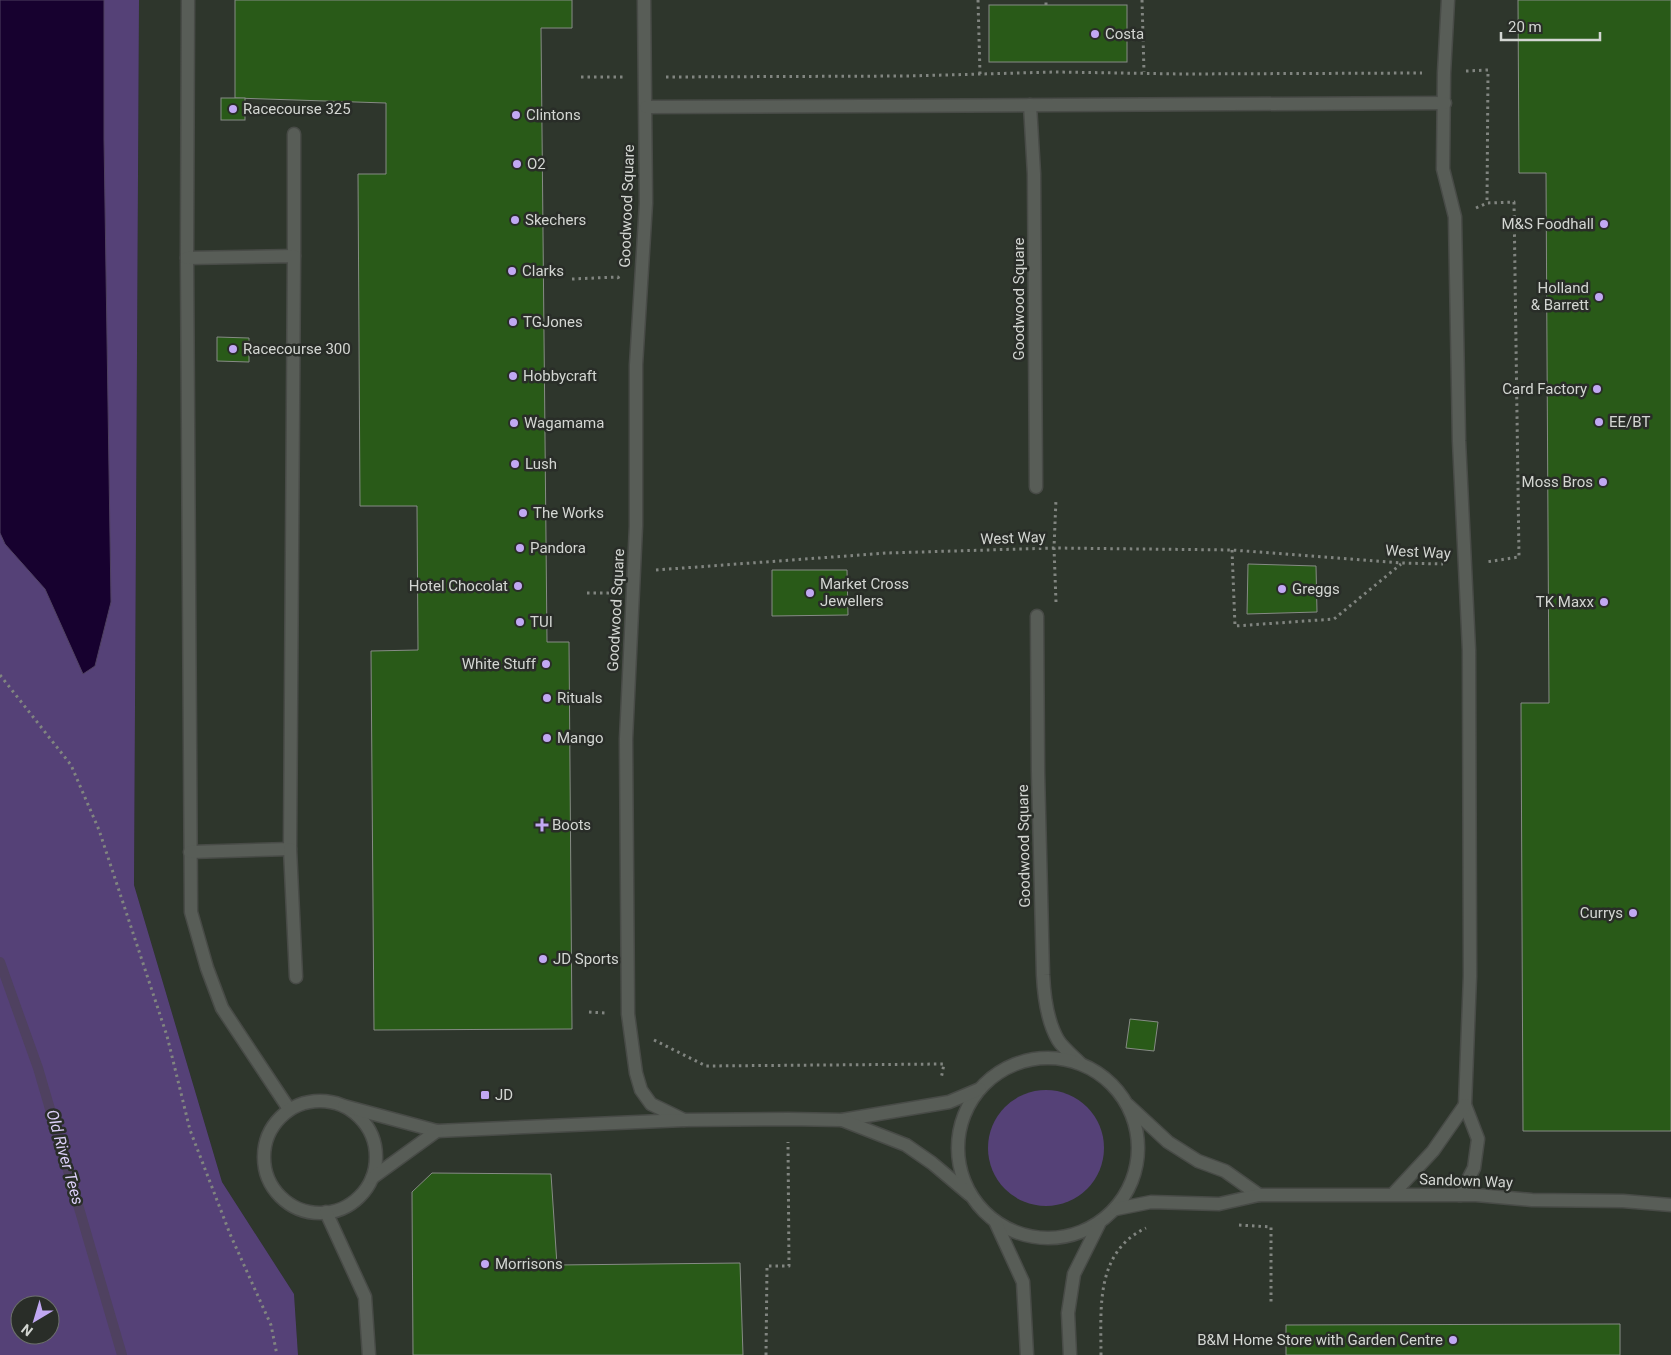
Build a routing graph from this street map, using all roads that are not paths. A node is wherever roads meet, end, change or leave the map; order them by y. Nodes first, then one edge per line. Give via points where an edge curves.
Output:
1 (188, 0) edge
2 (644, 0) edge
3 (1448, 0) edge
4 (1444, 103) junction
5 (1030, 105) junction
6 (646, 107) junction
7 (294, 134) dead end
8 (294, 256) junction
9 (187, 258) junction
10 (1036, 487) dead end
11 (1037, 616) dead end
12 (290, 849) junction
13 (190, 852) junction
14 (296, 977) dead end
15 (1080, 1063) junction
16 (980, 1089) junction
17 (1128, 1105) junction
18 (1465, 1105) junction
19 (344, 1106) junction
20 (289, 1109) junction
21 (684, 1120) junction
22 (842, 1120) junction
23 (437, 1130) junction
24 (372, 1178) junction
25 (1393, 1194) junction
26 (1258, 1195) junction
27 (1460, 1195) junction
28 (971, 1196) junction
29 (1671, 1206) edge
30 (1116, 1209) junction
31 (326, 1212) junction
32 (995, 1221) junction
33 (1099, 1224) junction
34 (368, 1355) edge
35 (1027, 1355) edge
36 (1070, 1355) edge

1 - 9 street
2 - 6 street, Goodwood Square
3 - 4 street
4 - 5 street
4 - 18 street via 1444,169 1456,217 1457,361 1470,650 1470,985
5 - 6 street
5 - 10 street, Goodwood Square via 1034,174
6 - 21 street, Goodwood Square via 646,203 636,365 636,526 626,739 628,1014 641,1090 651,1104
7 - 8 street
8 - 9 street
8 - 12 street
9 - 13 street
11 - 15 street, Goodwood Square via 1045,998 1059,1041
12 - 13 street
12 - 14 street
13 - 20 street via 191,912 222,1008
15 - 16 street via 1048,1058 1017,1063 997,1073
15 - 17 street via 1108,1080
16 - 22 street via 949,1102
16 - 28 street via 960,1128 959,1163
17 - 26 street via 1168,1142 1198,1161 1225,1172
17 - 30 street via 1139,1140 1135,1177
18 - 25 street via 1433,1152
18 - 27 street via 1478,1139 1474,1168
19 - 20 street via 325,1101 307,1102
19 - 23 street
19 - 24 street via 358,1115 374,1144 376,1161
20 - 31 street via 275,1122 266,1138 267,1176 276,1192 290,1204 308,1212
21 - 22 street
21 - 23 street
22 - 28 street via 906,1145
23 - 24 street
24 - 31 street via 354,1201
25 - 26 street, Sandown Way
25 - 27 street, Sandown Way
26 - 30 street, Sandown Way via 1218,1204 1151,1202
27 - 29 street, Sandown Way
28 - 32 street
30 - 33 street
31 - 34 street via 365,1297
32 - 33 street via 1020,1234 1047,1238 1074,1235
32 - 35 street via 1023,1282
33 - 36 street via 1074,1274 1068,1313

